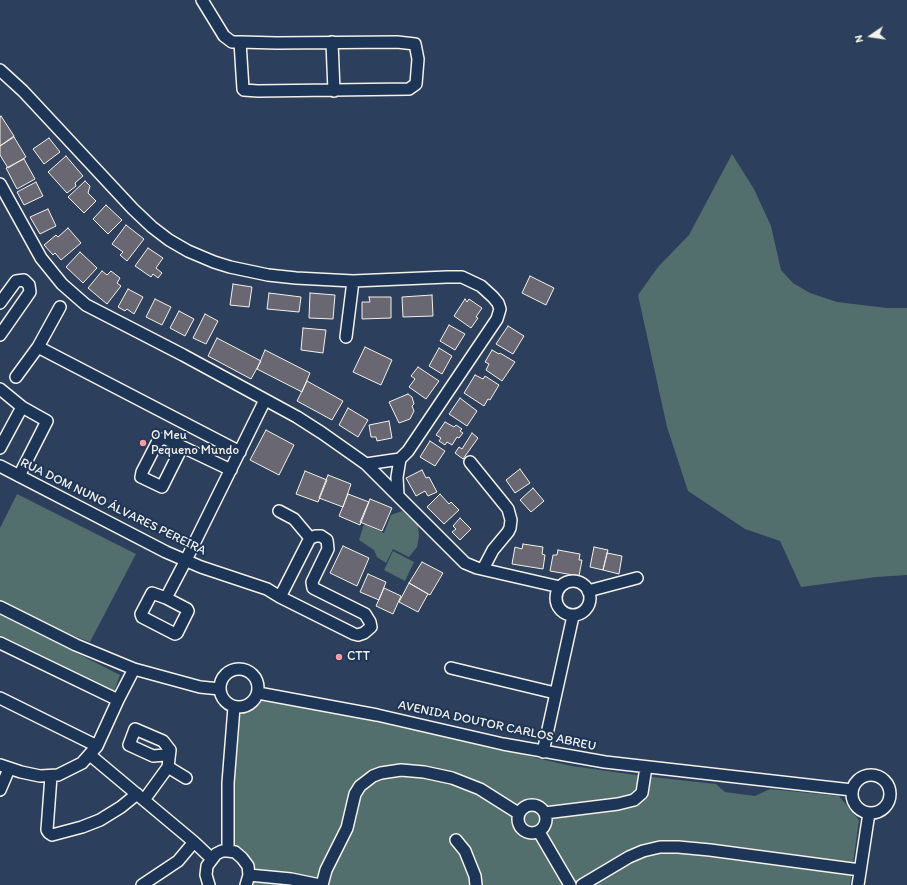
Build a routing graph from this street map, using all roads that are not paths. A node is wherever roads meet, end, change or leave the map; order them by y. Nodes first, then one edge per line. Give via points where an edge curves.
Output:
1 (202, 0) edge
2 (240, 42) junction
3 (332, 42) junction
4 (0, 70) edge
5 (334, 91) junction
6 (0, 184) edge
7 (352, 281) junction
8 (0, 304) edge
9 (60, 308) dead end
10 (0, 336) edge
11 (346, 337) dead end
12 (38, 346) junction
13 (16, 377) dead end
14 (0, 388) edge
15 (265, 400) junction
16 (22, 406) junction
17 (182, 447) dead end
18 (0, 448) edge
19 (240, 452) junction
20 (400, 459) junction
21 (470, 462) dead end
22 (366, 464) junction
23 (0, 466) edge
24 (231, 470) junction
25 (19, 476) junction
26 (398, 495) junction
27 (279, 511) dead end
28 (310, 538) junction
29 (186, 560) junction
30 (483, 569) junction
31 (638, 578) dead end
32 (560, 587) junction
33 (588, 591) junction
34 (280, 597) junction
35 (166, 598) dead end
36 (0, 607) edge
37 (573, 616) junction
38 (0, 643) edge
39 (451, 668) dead end
40 (134, 670) junction
41 (220, 689) junction
42 (258, 693) junction
43 (555, 693) junction
44 (0, 698) edge
45 (118, 700) junction
46 (234, 707) junction
47 (97, 746) junction
48 (543, 752) junction
49 (90, 755) junction
50 (5, 767) edge
51 (646, 767) junction
52 (51, 776) junction
53 (186, 778) dead end
54 (0, 790) edge
55 (852, 790) junction
56 (141, 797) junction
57 (518, 813) junction
58 (545, 813) junction
59 (869, 813) junction
60 (539, 832) junction
61 (456, 840) dead end
62 (194, 842) junction
63 (228, 851) junction
64 (212, 859) junction
65 (860, 870) junction
66 (248, 880) edge
67 (142, 885) edge
68 (209, 885) edge
69 (321, 885) edge
70 (476, 885) edge
71 (570, 885) edge
72 (582, 885) edge
73 (858, 885) edge

1 - 2 street via 224,36 232,42
2 - 3 street
2 - 5 street via 244,90
3 - 5 street
3 - 5 street via 415,44 418,59 416,84 409,89
4 - 7 street via 23,91 132,208 169,240 201,257 238,270 275,276
6 - 15 street via 41,258 73,295 93,309
7 - 11 street
7 - 20 street via 462,277 484,288 500,306 497,319 408,451
8 - 10 street via 16,281 24,280 29,285 30,292
9 - 12 street
12 - 13 street
12 - 19 street
14 - 16 street
15 - 19 street
15 - 22 street via 297,417
16 - 18 street
16 - 25 street via 47,421
17 - 24 street
19 - 24 street
20 - 22 street
20 - 26 street
21 - 30 street via 508,509 511,520 510,528 493,550
22 - 26 street
23 - 25 street, RUA DOM NUNO ÁLVARES PEREIRA
24 - 29 street
25 - 29 street, RUA DOM NUNO ÁLVARES PEREIRA
26 - 30 street via 462,560 473,567
27 - 28 street via 294,519
28 - 34 street
28 - 34 street, RUA DOM NUNO ÁLVARES PEREIRA via 321,536 328,544 328,551 312,586 365,614 371,624 369,630 354,634
29 - 34 street, RUA DOM NUNO ÁLVARES PEREIRA via 267,589
29 - 35 street
30 - 32 street
31 - 33 street
32 - 33 street via 565,583 576,582 581,583
32 - 37 street via 556,597 558,608
33 - 37 street via 590,597 587,608
36 - 40 street via 76,645
37 - 43 street
38 - 45 street
39 - 43 street
40 - 41 street via 200,687
40 - 45 street
41 - 42 street via 227,674 244,670 255,678
41 - 46 street via 223,698
42 - 46 street via 249,704
42 - 48 street, AVENIDA DOUTOR CARLOS ABREU via 377,715
43 - 48 street
44 - 47 street
45 - 47 street
46 - 63 street via 228,783
47 - 49 street
48 - 51 street, AVENIDA DOUTOR CARLOS ABREU
49 - 52 street via 72,769
49 - 56 street
50 - 52 street via 40,776
50 - 54 street
51 - 55 street, AVENIDA DOUTOR CARLOS ABREU
51 - 58 street via 642,793 634,800
52 - 56 street via 47,830 50,835 91,824
53 - 56 street via 169,762
55 - 59 street via 852,800 858,809
55 - 59 street via 857,780 866,775 882,778 886,783 890,794 889,801 880,812
56 - 62 street
57 - 58 street via 532,805
57 - 60 street via 518,821 525,832
57 - 69 street via 480,789 452,778 401,770 381,773 360,786 355,794 347,828
58 - 60 street via 546,824
59 - 65 street
60 - 71 street
61 - 70 street via 465,851
62 - 64 street
62 - 67 street via 178,861
63 - 64 street via 222,851
63 - 66 street via 235,852 248,866
64 - 68 street via 207,866
65 - 72 street via 718,851 660,847 629,857
65 - 73 street
66 - 69 street via 291,879

